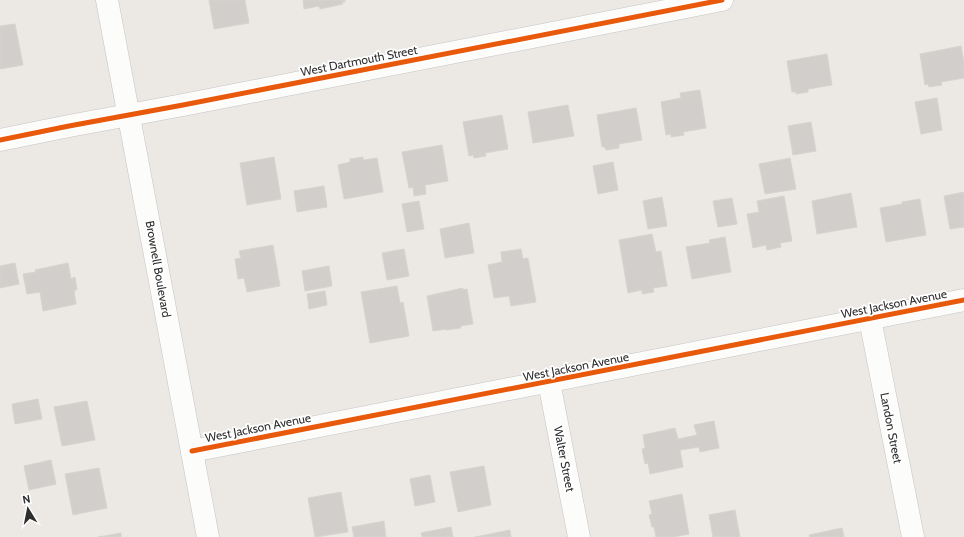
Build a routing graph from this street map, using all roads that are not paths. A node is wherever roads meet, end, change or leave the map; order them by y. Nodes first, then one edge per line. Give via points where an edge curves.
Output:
1 (108, 0) edge
2 (722, 0) edge
3 (129, 115) junction
4 (0, 140) edge
5 (964, 300) edge
6 (870, 319) junction
7 (549, 382) junction
8 (192, 451) junction
9 (208, 537) edge
10 (579, 537) edge
11 (913, 537) edge

1 - 3 street, Brownell Boulevard
2 - 3 street, West Dartmouth Street
3 - 4 street, West Dartmouth Street
3 - 8 street, Brownell Boulevard
5 - 6 street, West Jackson Avenue
6 - 7 street, West Jackson Avenue
6 - 11 street, Landon Street
7 - 8 street, West Jackson Avenue
7 - 10 street, Walter Street
8 - 9 street, Brownell Boulevard

